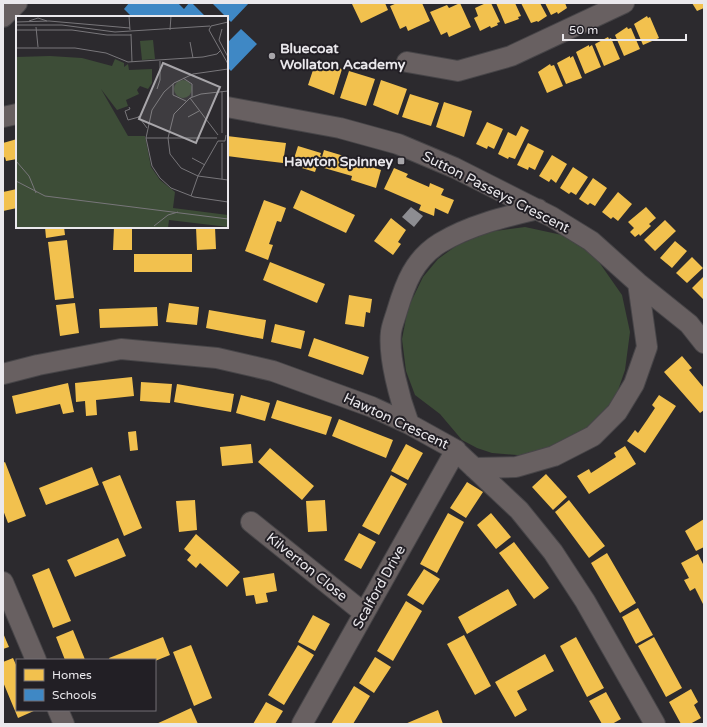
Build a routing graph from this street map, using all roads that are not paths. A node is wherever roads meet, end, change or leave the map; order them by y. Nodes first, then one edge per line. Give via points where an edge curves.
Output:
1 (17, 3) edge
2 (624, 3) edge
3 (3, 17) edge
4 (407, 62) dead end
5 (228, 107) edge
6 (16, 114) edge
7 (3, 117) edge
8 (538, 209) junction
9 (638, 283) junction
10 (704, 343) edge
11 (3, 374) edge
12 (409, 424) junction
13 (456, 450) junction
14 (474, 468) junction
15 (250, 522) dead end
16 (3, 582) edge
17 (364, 613) junction
18 (36, 659) edge
19 (58, 711) edge
20 (64, 724) edge
21 (302, 724) edge
22 (655, 724) edge

1 - 3 street
2 - 4 street via 511,56 458,71
5 - 8 street, Sutton Passeys Crescent via 340,128 398,144 455,168
6 - 7 street
8 - 9 street, Sutton Passeys Crescent via 591,241
8 - 12 street via 472,227 439,244 418,262 405,286 391,332 394,369
9 - 10 street, Sutton Passeys Crescent via 689,324
9 - 14 street via 647,347 634,384 617,412 593,436 554,456 516,467
11 - 12 street, Hawton Crescent via 121,349 217,358 273,371 372,407
12 - 13 street, Hawton Crescent
13 - 14 street, Hawton Crescent
13 - 17 street, Scalford Drive
14 - 22 street, Hawton Crescent via 520,510 553,552 585,602
15 - 17 street, Kilverton Close
16 - 18 street
17 - 21 street, Scalford Drive
19 - 20 street

